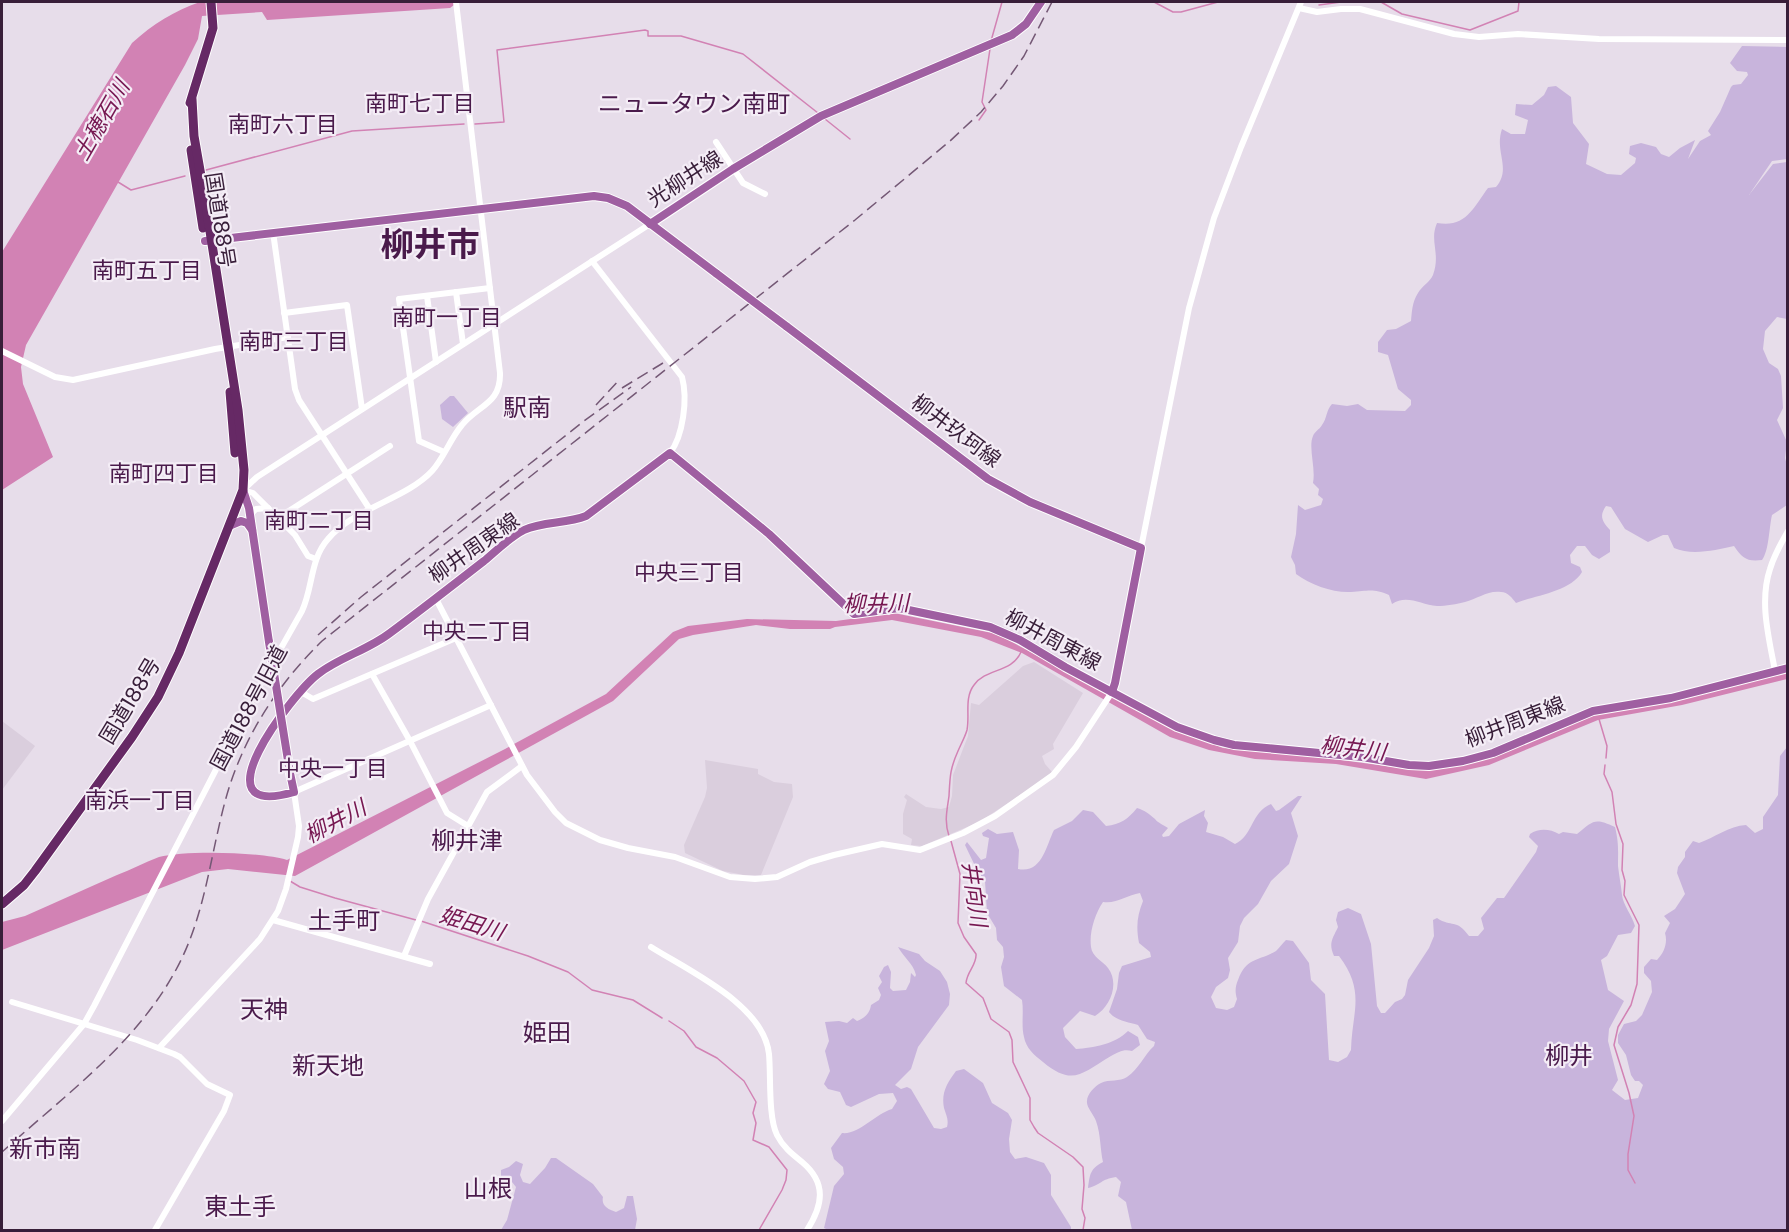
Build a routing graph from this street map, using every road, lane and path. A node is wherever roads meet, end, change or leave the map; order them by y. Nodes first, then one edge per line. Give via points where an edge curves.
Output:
1 (211, 2) edge
2 (1041, 2) edge
3 (456, 4) edge
4 (1300, 5) edge
5 (1788, 40) edge
6 (716, 142) dead end
7 (733, 169) junction
8 (765, 194) dead end
9 (480, 208) junction
10 (650, 224) junction
11 (273, 232) junction
12 (208, 241) junction
13 (592, 261) junction
14 (490, 288) junction
15 (456, 292) junction
16 (427, 296) junction
17 (284, 313) junction
18 (494, 322) junction
19 (288, 337) junction
20 (463, 344) junction
21 (226, 348) junction
22 (2, 351) edge
23 (436, 362) junction
24 (410, 378) junction
25 (362, 409) junction
26 (322, 436) junction
27 (390, 446) dead end
28 (444, 452) junction
29 (670, 453) junction
30 (347, 474) junction
31 (243, 490) junction
32 (268, 508) junction
33 (369, 508) junction
34 (250, 517) junction
35 (278, 518) junction
36 (229, 526) junction
37 (252, 530) junction
38 (1788, 531) edge
39 (1141, 548) junction
40 (316, 560) junction
41 (435, 597) junction
42 (456, 638) junction
43 (1788, 668) edge
44 (1775, 671) junction
45 (372, 675) junction
46 (301, 692) junction
47 (1111, 694) junction
48 (491, 705) junction
49 (410, 741) junction
50 (522, 766) junction
51 (294, 792) junction
52 (468, 826) junction
53 (2, 903) edge
54 (273, 920) junction
55 (651, 947) dead end
56 (404, 956) junction
57 (430, 964) dead end
58 (12, 1002) dead end
59 (84, 1023) junction
60 (159, 1048) junction
61 (2, 1121) edge
62 (155, 1230) edge
63 (807, 1230) edge

1 - 12 highway, 国道188号 via 213,28 187,118 193,171
2 - 7 main road, 光柳井線 via 1019,30 821,116
3 - 9 street
4 - 5 street via 1317,12 1360,9 1471,36
4 - 39 street via 1214,218 1190,308
6 - 7 street
7 - 8 street via 743,183
7 - 10 main road, 光柳井線
9 - 10 main road, 光柳井線 via 594,196 627,206
9 - 11 main road, 光柳井線
9 - 14 street
10 - 13 street
10 - 39 main road, 柳井玖珂線, bridge via 995,483 1030,502
11 - 12 main road, 光柳井線
11 - 17 street
12 - 21 highway, 国道188号
13 - 18 street
13 - 29 street via 682,377 685,391 680,431
14 - 15 street
14 - 18 street
15 - 16 street
15 - 20 street
16 - 23 street
16 - 24 street via 399,299
17 - 19 street
17 - 25 street via 347,305
18 - 20 street
18 - 28 street, 国道188号旧道 via 500,387 462,424
19 - 21 street
19 - 26 street via 295,389
20 - 23 street
21 - 22 street via 78,380 59,378
21 - 31 highway, 国道188号 via 236,462
23 - 24 street
24 - 25 street
24 - 28 street via 419,441
25 - 26 street
26 - 30 street
26 - 31 street
27 - 30 street
28 - 33 street, 国道188号旧道 via 432,471 411,487
29 - 41 main road, 柳井周東線 via 586,516 522,531
29 - 47 main road, 柳井周東線 via 769,534 854,614 899,608 990,627 1020,640
30 - 33 street
30 - 35 street
31 - 32 street via 253,493
31 - 34 main road
31 - 36 highway, 国道188号
32 - 34 street via 256,509
32 - 35 street
33 - 40 street, 国道188号旧道 via 329,537
34 - 37 main road
35 - 40 street via 308,556
36 - 37 main road via 244,521
36 - 53 highway, 国道188号 via 158,697 30,878
37 - 51 main road, bridge
38 - 44 street via 1770,568 1765,596
39 - 47 main road
40 - 59 street, 国道188号旧道 via 302,611
41 - 42 street
41 - 46 main road, 柳井周東線 via 389,634 317,675
42 - 45 street
42 - 48 street
43 - 44 main road, 柳井周東線
44 - 47 main road, 柳井周東線 via 1671,698 1593,711 1493,753 1429,766 1226,743 1177,727
45 - 46 street via 313,699
45 - 49 street
46 - 51 main road, 柳井周東線 via 264,740 249,779 256,792 266,797
47 - 50 street via 1053,775 980,825 927,848 913,850 882,844 816,859 769,879 730,877 675,857 619,846 586,834 555,812
48 - 49 street
48 - 50 street
49 - 51 street
49 - 52 street via 447,813
50 - 52 street via 489,790
51 - 54 street via 298,826 289,879
52 - 56 street
54 - 56 street
54 - 60 street
55 - 63 street via 738,1002 762,1029 768,1048 777,1136 813,1173 819,1188 820,1204
56 - 57 street
58 - 59 street
59 - 60 street
59 - 61 street, 国道188号旧道
60 - 62 street via 180,1057 207,1084 230,1095

